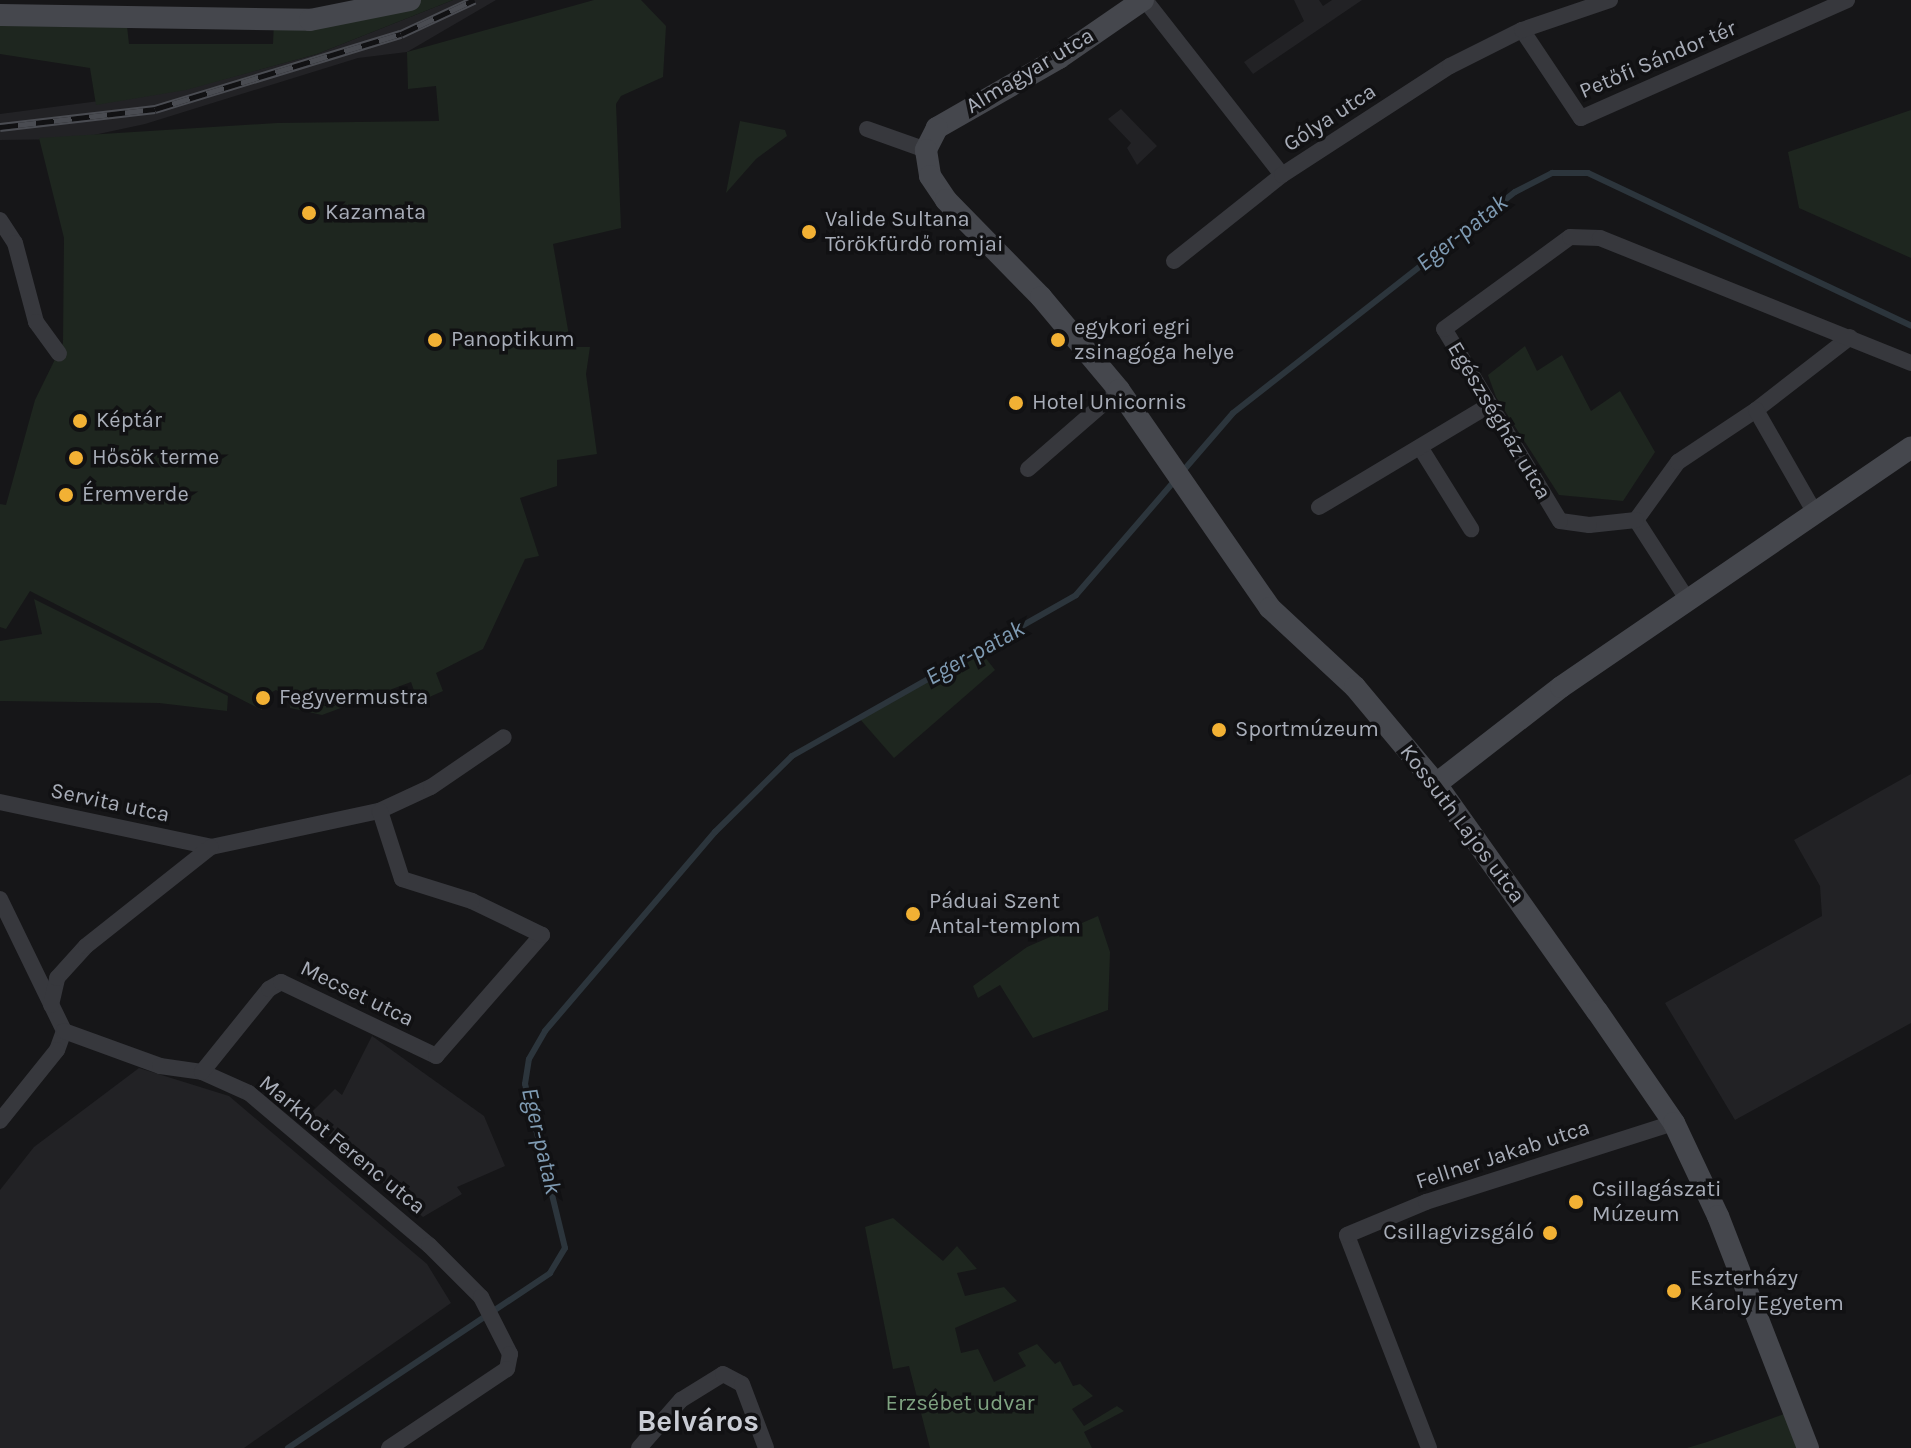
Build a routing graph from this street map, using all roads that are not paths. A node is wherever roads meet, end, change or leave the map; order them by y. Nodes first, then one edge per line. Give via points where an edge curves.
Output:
1 (410, 0) edge
2 (1144, 0) edge
3 (1610, 0) edge
4 (1837, 0) edge
5 (1845, 0) edge
6 (0, 15) edge
7 (1522, 30) junction
8 (867, 129) dead end
9 (926, 150) junction
10 (1282, 175) junction
11 (0, 220) edge
12 (1174, 261) dead end
13 (1857, 340) junction
14 (59, 354) dead end
15 (1911, 363) edge
16 (1119, 390) junction
17 (1488, 406) junction
18 (1756, 410) junction
19 (1420, 447) junction
20 (1911, 447) edge
21 (1028, 469) dead end
22 (1319, 507) dead end
23 (1815, 513) junction
24 (1636, 520) junction
25 (1471, 529) dead end
26 (1687, 599) junction
27 (504, 737) dead end
28 (1436, 784) junction
29 (0, 802) edge
30 (380, 811) junction
31 (211, 847) junction
32 (0, 899) edge
33 (51, 1005) junction
34 (64, 1031) junction
35 (202, 1072) junction
36 (0, 1121) edge
37 (1674, 1123) junction
38 (389, 1448) edge
39 (639, 1448) edge
40 (766, 1448) edge
41 (1429, 1448) edge
42 (1808, 1448) edge

1 - 6 street via 310,20
2 - 9 street, Almagyar utca via 1059,58 937,128
2 - 10 street
3 - 7 street
4 - 5 street, Petőfi Sándor tér
5 - 7 street, Petőfi Sándor tér via 1581,118
7 - 10 street, Gólya utca via 1450,66
8 - 9 street
9 - 16 street, Kossuth Lajos utca via 930,176 946,200 1041,297
10 - 12 street, Gólya utca
11 - 14 street via 15,243 36,322
13 - 15 street
13 - 17 street, Egészségház utca via 1600,238 1570,237 1444,329
13 - 18 street
16 - 21 street
16 - 28 street, Kossuth Lajos utca via 1270,608 1355,687
17 - 19 street
17 - 24 street, Egészségház utca via 1560,521 1589,525
18 - 23 street
18 - 24 street via 1678,462
19 - 22 street
19 - 25 street
20 - 23 street
23 - 26 street
24 - 26 street
26 - 28 street
27 - 30 street via 431,787
28 - 37 street, Kossuth Lajos utca
29 - 31 street, Servita utca
30 - 31 street
30 - 35 street, Mecset utca via 402,879 472,901 542,935 436,1056 281,982 269,989
31 - 33 street via 86,946 57,978
32 - 33 street
33 - 34 street
34 - 35 street, Markhot Ferenc utca via 160,1066
34 - 36 street via 57,1050
35 - 38 street, Markhot Ferenc utca via 249,1093 429,1245 483,1300 501,1333 510,1354 507,1369
37 - 41 street, Fellner Jakab utca via 1426,1202 1347,1235
37 - 42 street, Kossuth Lajos utca via 1718,1216
39 - 40 street via 681,1400 723,1374 742,1384

